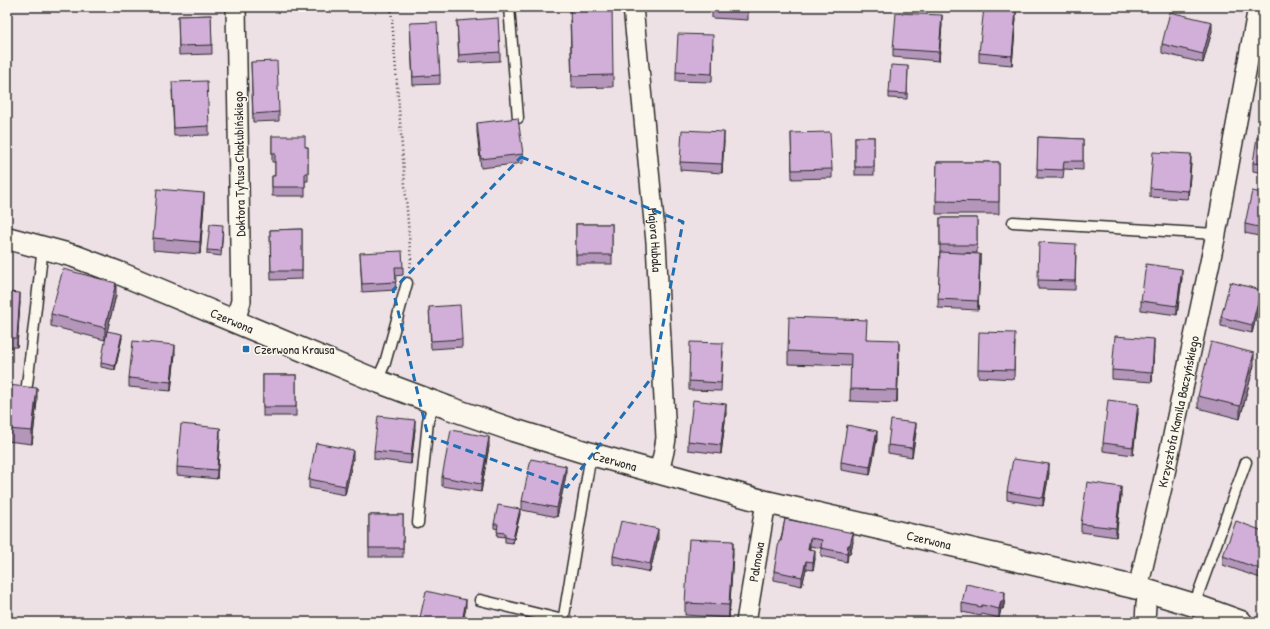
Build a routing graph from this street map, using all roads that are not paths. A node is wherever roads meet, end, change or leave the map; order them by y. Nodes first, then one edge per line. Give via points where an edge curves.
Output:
1 (236, 7) edge
2 (509, 7) edge
3 (633, 7) edge
4 (1258, 7) edge
5 (518, 118) edge
6 (1012, 222) dead end
7 (1216, 234) junction
8 (7, 238) edge
9 (43, 248) junction
10 (407, 283) road end
11 (235, 321) junction
12 (377, 381) junction
13 (27, 385) edge
14 (434, 402) junction
15 (591, 454) junction
16 (1246, 462) dead end
17 (659, 472) junction
18 (766, 502) junction
19 (418, 523) dead end
20 (1144, 589) junction
21 (480, 600) dead end
22 (1194, 605) junction
23 (563, 621) edge
24 (746, 622) edge
25 (1145, 622) edge
26 (1241, 622) edge

1 - 11 street, Doktora Tytusa Chałubińskiego via 241,301
2 - 5 lane
3 - 17 street, Majora Hubala via 656,242 666,438
4 - 7 street, Krzysztofa Kamila Baczyńskiego
6 - 7 lane
7 - 20 street, Krzysztofa Kamila Baczyńskiego via 1162,487
8 - 9 street, Czerwona
9 - 11 street, Czerwona via 119,272
9 - 13 lane
10 - 12 lane
11 - 12 street, Czerwona
12 - 14 street, Czerwona
14 - 15 street, Czerwona
14 - 19 lane via 428,422
15 - 17 street, Czerwona
15 - 23 lane
16 - 22 lane
17 - 18 street, Czerwona
18 - 20 street, Czerwona
18 - 24 street, Palmowa
20 - 22 street, Czerwona
20 - 25 street, Krzysztofa Kamila Baczyńskiego
21 - 23 lane
22 - 26 street, Czerwona

